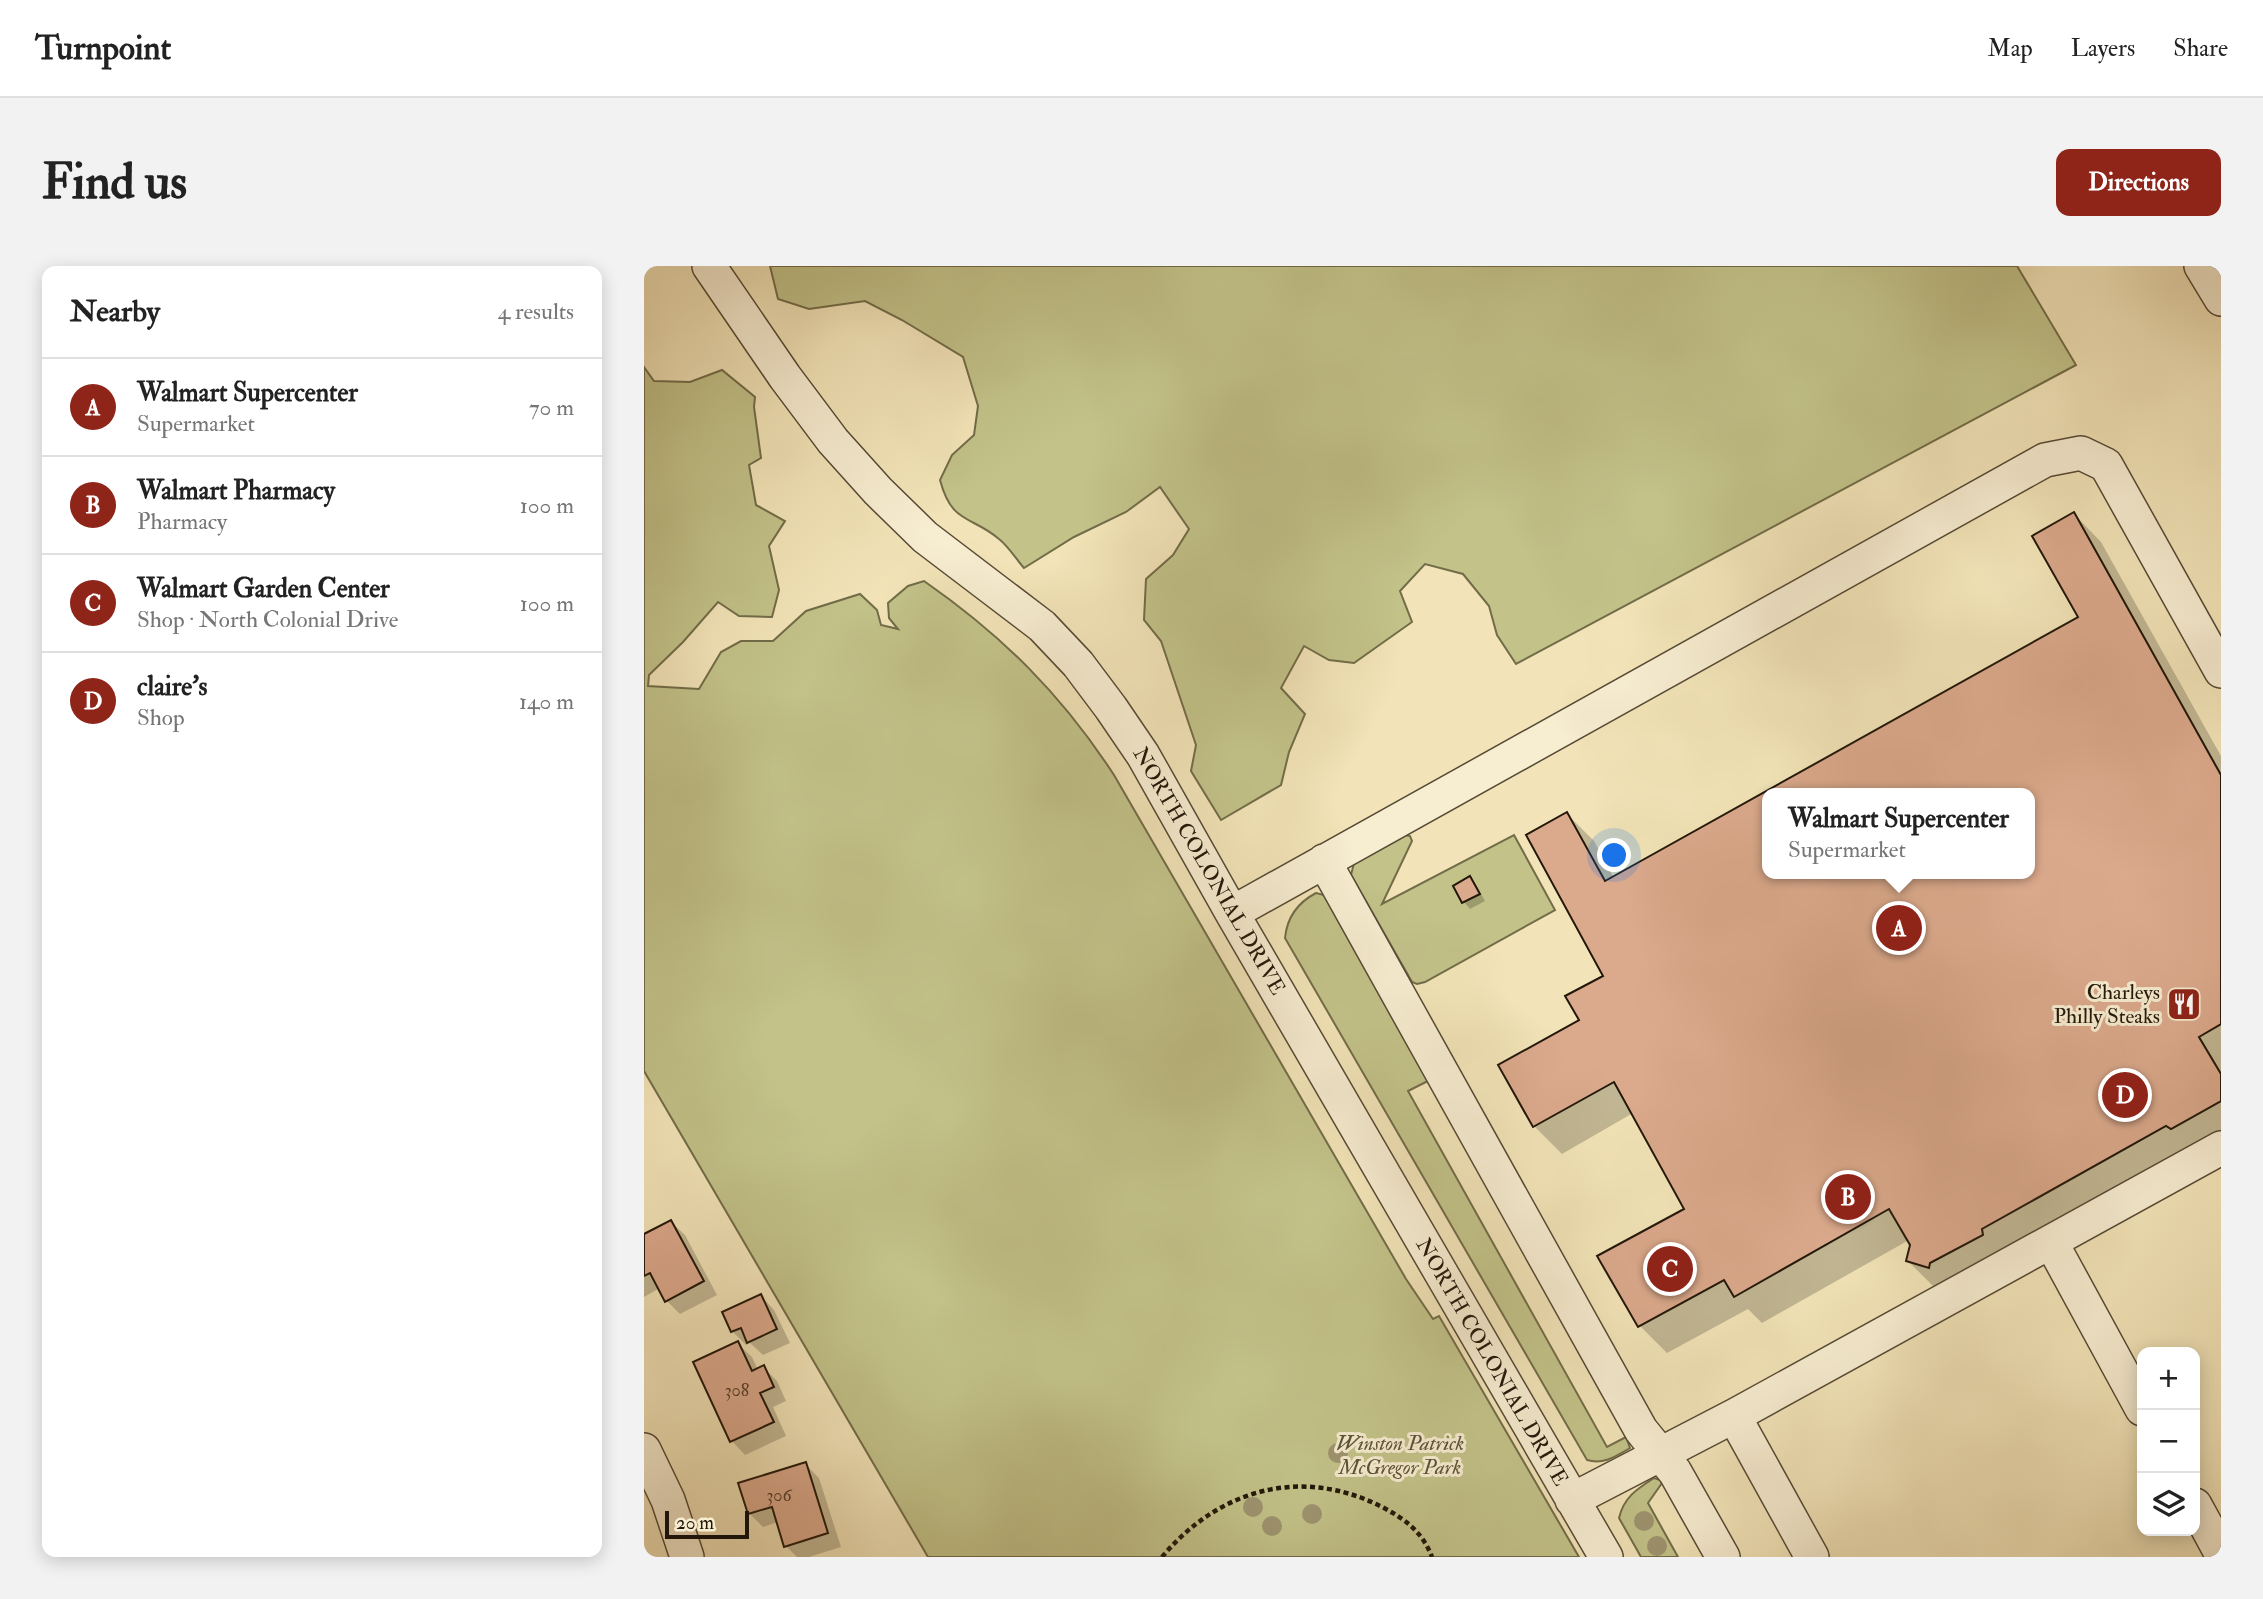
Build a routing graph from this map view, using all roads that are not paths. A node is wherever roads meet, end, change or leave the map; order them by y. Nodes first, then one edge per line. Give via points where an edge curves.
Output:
1 (709, 266) edge
2 (2201, 266) edge
3 (2221, 299) edge
4 (2221, 671) edge
5 (1324, 861) junction
6 (1232, 913) junction
7 (2221, 1148) edge
8 (2051, 1242) junction
9 (2137, 1400) edge
10 (1734, 1416) junction
11 (644, 1450) edge
12 (1661, 1454) junction
13 (1572, 1500) junction
14 (2200, 1514) edge
15 (2221, 1553) edge
16 (687, 1557) edge
17 (1606, 1557) edge
18 (1723, 1557) edge
19 (1812, 1557) edge

1 - 6 street, NORTH COLONIAL DRIVE via 825,430 878,491 925,537 1042,626 1078,664 1143,755
2 - 3 street
4 - 5 street via 2106,465 2081,453 2057,457
5 - 6 street
5 - 12 street via 1641,1430
6 - 13 street, NORTH COLONIAL DRIVE
7 - 8 street
8 - 9 street
8 - 10 street
10 - 12 street
10 - 19 street
11 - 16 street via 668,1500
12 - 13 street
12 - 18 street
13 - 17 street, NORTH COLONIAL DRIVE
14 - 15 street

